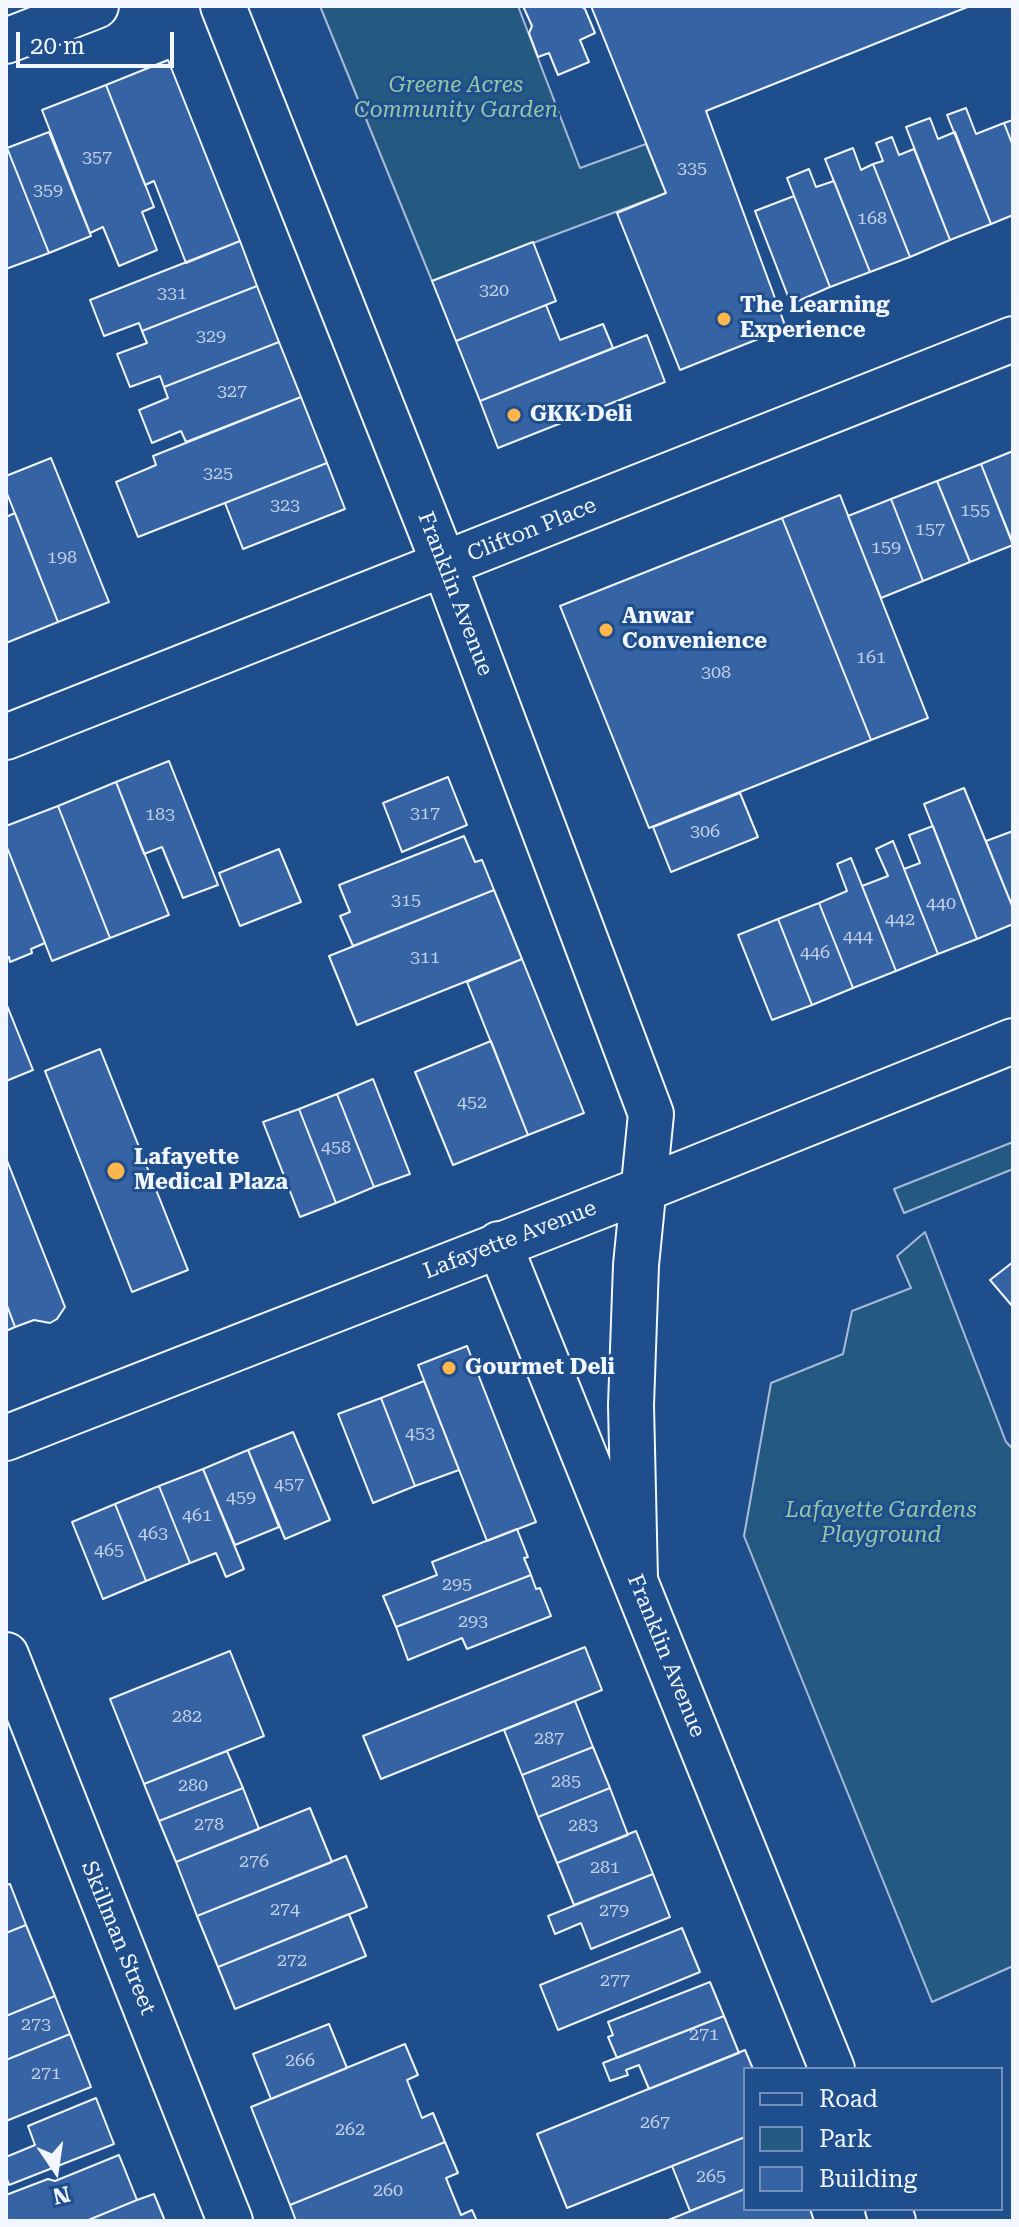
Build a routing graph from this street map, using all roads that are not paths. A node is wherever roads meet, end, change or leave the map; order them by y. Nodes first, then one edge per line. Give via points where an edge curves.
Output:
1 (96, 6) edge
2 (223, 6) edge
3 (6, 41) edge
4 (1013, 339) edge
5 (444, 564) junction
6 (6, 737) edge
7 (1013, 1041) edge
8 (644, 1189) junction
9 (499, 1244) junction
10 (6, 1438) edge
11 (635, 1579) junction
12 (6, 1655) edge
13 (831, 2067) edge
14 (230, 2221) edge

1 - 3 street
2 - 5 street, Franklin Avenue
4 - 5 street, Clifton Place
5 - 6 street, Clifton Place
5 - 8 street, Franklin Avenue via 651,1114
7 - 8 street, Lafayette Avenue
8 - 9 street, Lafayette Avenue
8 - 11 street, Franklin Avenue via 631,1405
9 - 10 street, Lafayette Avenue
9 - 11 street, Franklin Avenue
11 - 13 street, Franklin Avenue
12 - 14 street, Skillman Street

